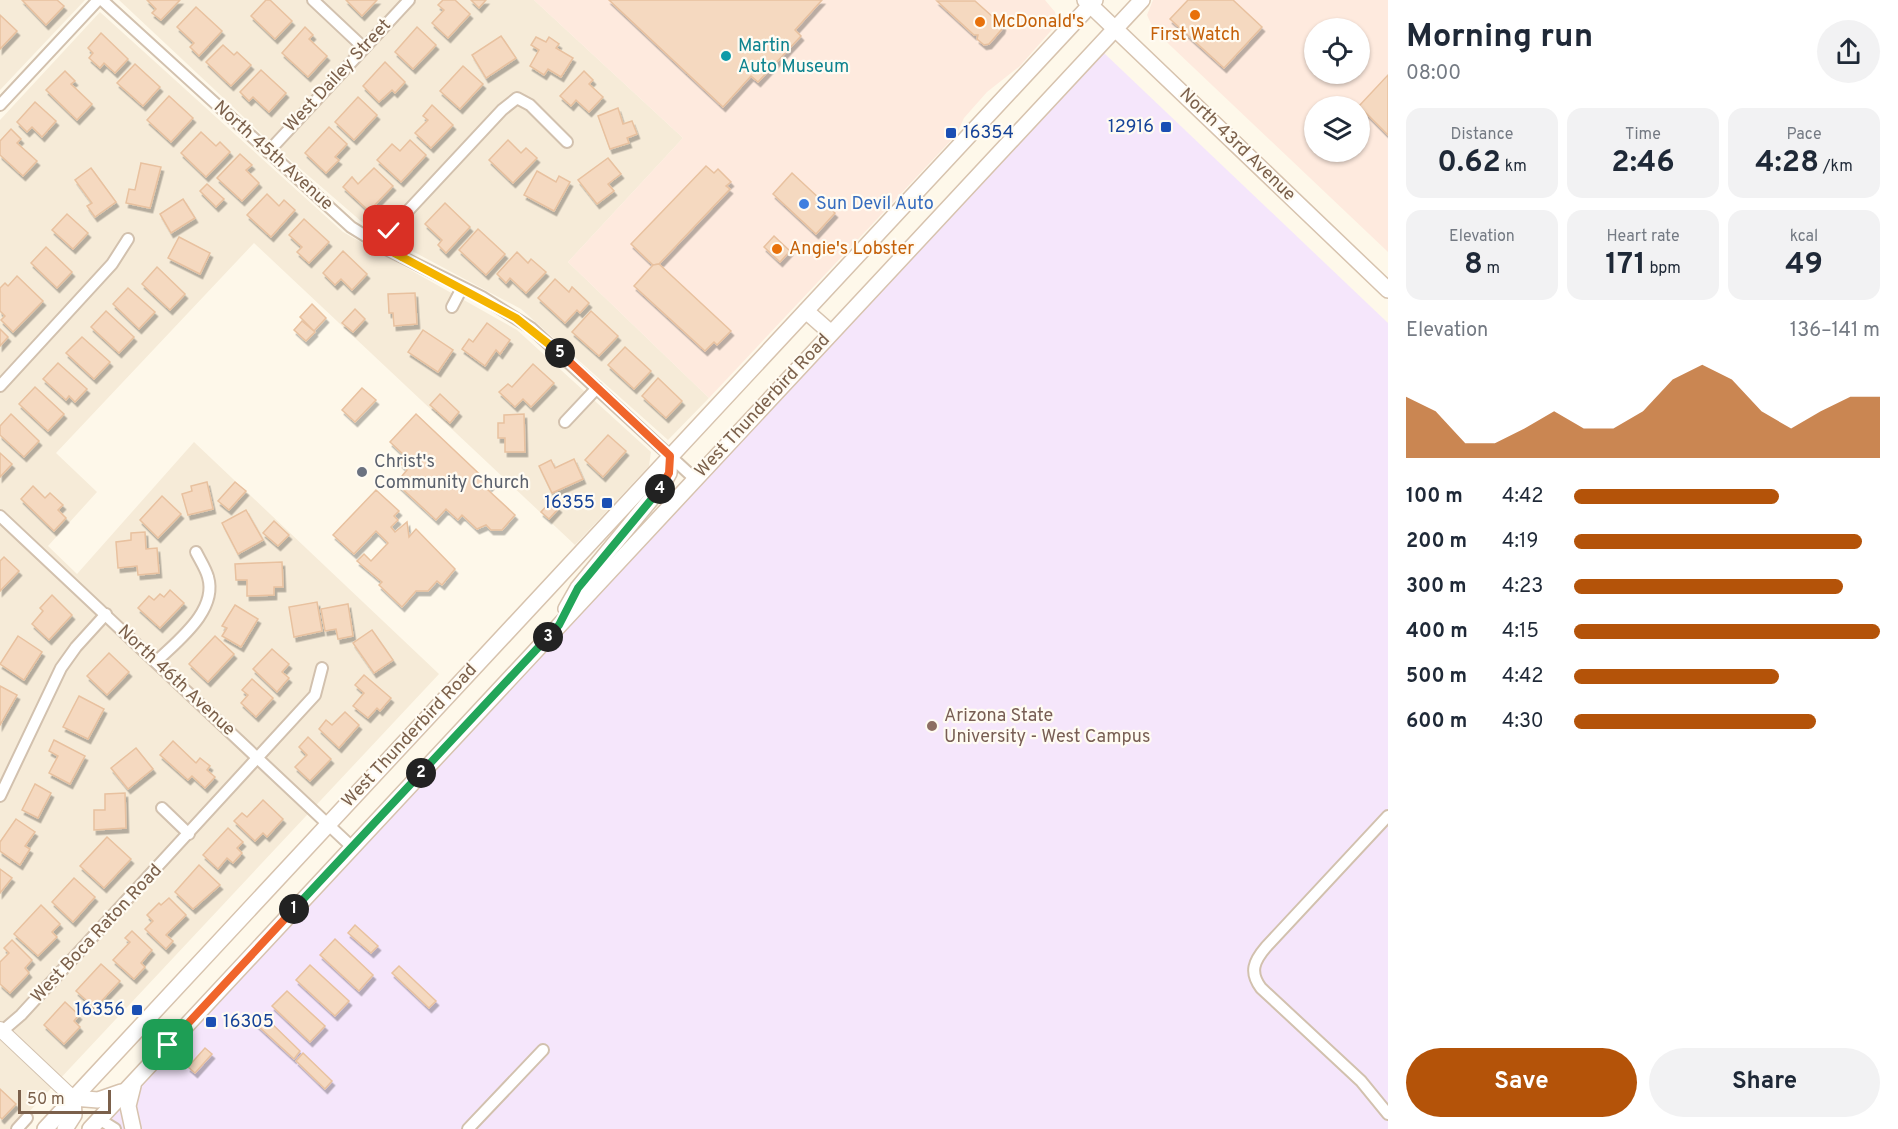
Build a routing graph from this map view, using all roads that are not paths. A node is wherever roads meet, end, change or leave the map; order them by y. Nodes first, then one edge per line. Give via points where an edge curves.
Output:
1 (100, 0) edge
2 (313, 0) edge
3 (409, 0) edge
4 (1142, 0) edge
5 (1091, 2) edge
6 (1115, 28) junction
7 (364, 48) junction
8 (0, 105) edge
9 (567, 142) dead end
10 (268, 152) junction
11 (128, 239) dead end
12 (377, 244) junction
13 (462, 288) junction
14 (1388, 290) edge
15 (452, 307) dead end
16 (806, 311) junction
17 (831, 333) junction
18 (0, 386) edge
19 (597, 388) junction
20 (565, 422) dead end
21 (670, 456) junction
22 (695, 479) junction
23 (1, 518) edge
24 (196, 552) dead end
25 (106, 614) junction
26 (559, 625) junction
27 (156, 662) junction
28 (322, 668) dead end
29 (258, 758) junction
30 (0, 796) edge
31 (162, 808) dead end
32 (1388, 816) edge
33 (328, 824) junction
34 (189, 834) junction
35 (352, 847) junction
36 (1, 1031) edge
37 (543, 1050) dead end
38 (104, 1064) junction
39 (132, 1084) junction
40 (73, 1098) junction
41 (98, 1101) junction
42 (66, 1114) junction
43 (1388, 1114) edge
44 (27, 1118) dead end
45 (96, 1126) edge
46 (17, 1129) edge
47 (45, 1129) edge
48 (65, 1129) edge
49 (115, 1129) edge
50 (133, 1129) edge
51 (468, 1129) edge

1 - 8 street
1 - 10 street, North 45th Avenue
2 - 7 street
3 - 7 street, West Dailey Street
4 - 6 main road, West Thunderbird Road
5 - 6 main road, North 43rd Avenue
5 - 16 main road, West Thunderbird Road
6 - 14 main road, North 43rd Avenue
6 - 17 main road, West Thunderbird Road
7 - 10 street, West Dailey Street
9 - 12 street via 518,98 502,110
10 - 12 street, North 45th Avenue via 345,221
11 - 18 street via 112,264
12 - 13 street, North 45th Avenue
13 - 15 street
13 - 19 street, North 45th Avenue via 531,328
16 - 17 main road
16 - 21 main road, West Thunderbird Road
17 - 22 main road, West Thunderbird Road
19 - 20 street
19 - 21 street, North 45th Avenue
21 - 22 street, North 45th Avenue
21 - 26 main road via 669,473 661,487 578,588
21 - 33 main road, West Thunderbird Road
22 - 26 main road, West Thunderbird Road
23 - 25 street, North 46th Avenue
24 - 27 street via 208,576 209,601
25 - 27 street, North 46th Avenue
25 - 30 street via 61,668
26 - 35 main road, West Thunderbird Road
27 - 29 street, North 46th Avenue
28 - 29 street, West Boca Raton Road via 315,695
29 - 33 street, North 46th Avenue
29 - 34 street, West Boca Raton Road
31 - 34 street
32 - 43 street via 1266,947 1256,960 1253,974 1261,988 1361,1081
33 - 35 street, North 46th Avenue
33 - 38 main road, West Thunderbird Road
34 - 36 street, West Boca Raton Road via 21,1015
35 - 39 main road, West Thunderbird Road
36 - 40 street
37 - 51 street
38 - 40 main road, West Thunderbird Road
38 - 41 main road
39 - 41 main road
39 - 45 main road, West Thunderbird Road
39 - 50 main road via 128,1106
40 - 41 main road
40 - 42 main road
41 - 45 main road
42 - 45 main road
42 - 47 main road
42 - 48 main road
44 - 46 street
45 - 49 street

